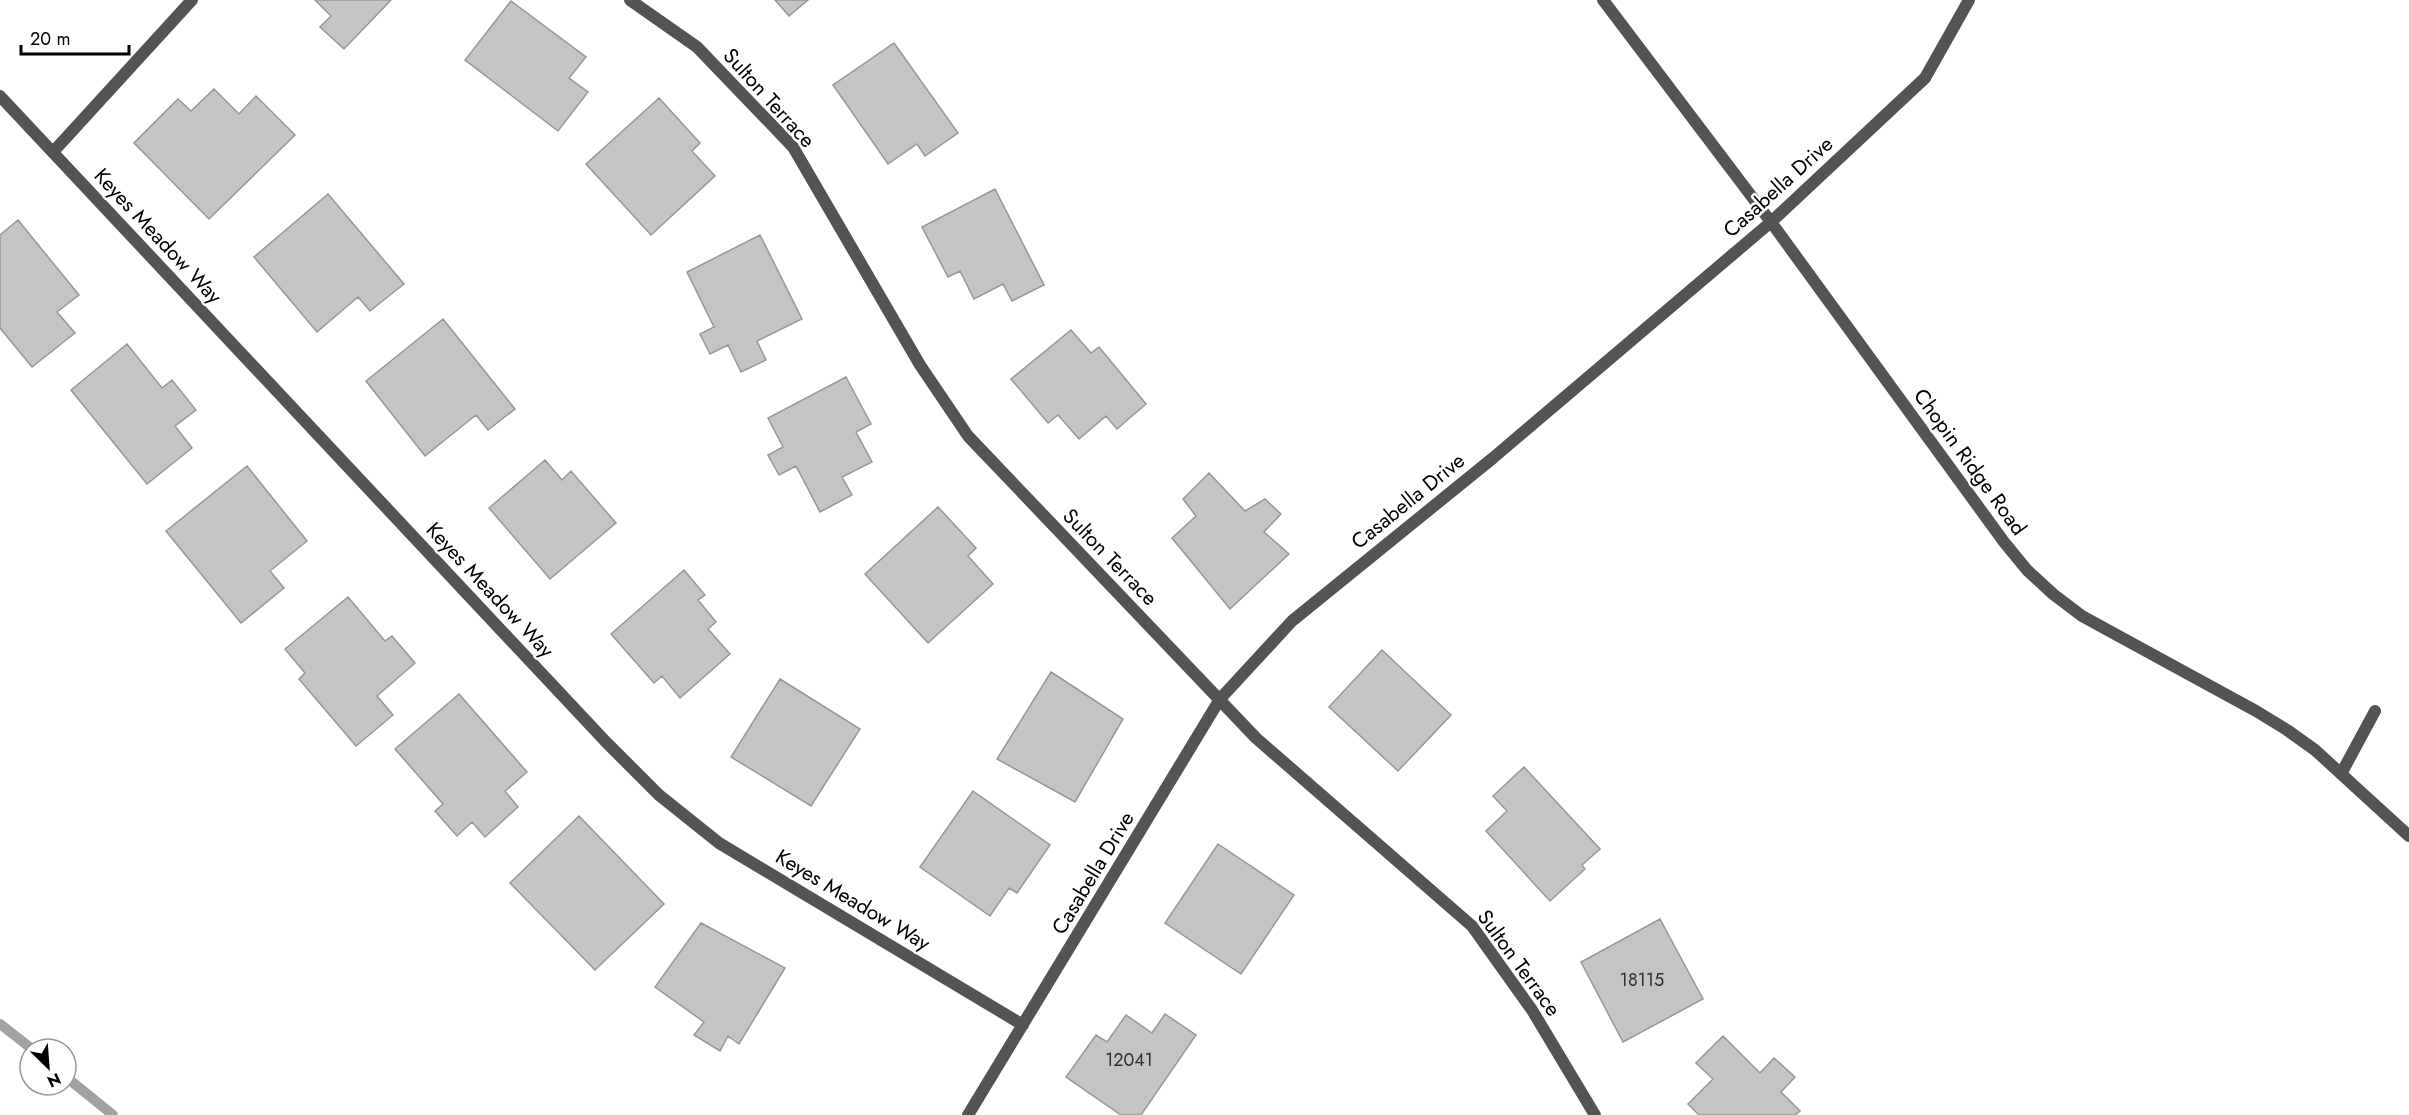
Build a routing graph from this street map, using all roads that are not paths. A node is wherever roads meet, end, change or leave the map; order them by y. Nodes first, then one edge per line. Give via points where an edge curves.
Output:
1 (192, 0) edge
2 (630, 0) edge
3 (1603, 0) edge
4 (1969, 0) edge
5 (0, 96) edge
6 (53, 152) junction
7 (1771, 222) junction
8 (1220, 699) junction
9 (2375, 711) dead end
10 (2341, 774) junction
11 (2409, 837) edge
12 (1023, 1025) junction
13 (968, 1115) edge
14 (1595, 1115) edge

1 - 6 street
2 - 8 street, Sulton Terrace via 696,47 793,147 920,365 968,436
3 - 7 street, Chopin Ridge Road
4 - 7 street, Casabella Drive via 1925,78
5 - 6 street, Keyes Meadow Way
6 - 12 street, Keyes Meadow Way via 659,795 719,843
7 - 8 street, Casabella Drive via 1292,621
7 - 10 street, Chopin Ridge Road via 2027,570 2082,616 2256,711 2315,750
8 - 12 street, Casabella Drive
8 - 14 street, Sulton Terrace via 1256,738 1472,926 1532,1010
9 - 10 street
10 - 11 street, Chopin Ridge Road
12 - 13 street, Casabella Drive

